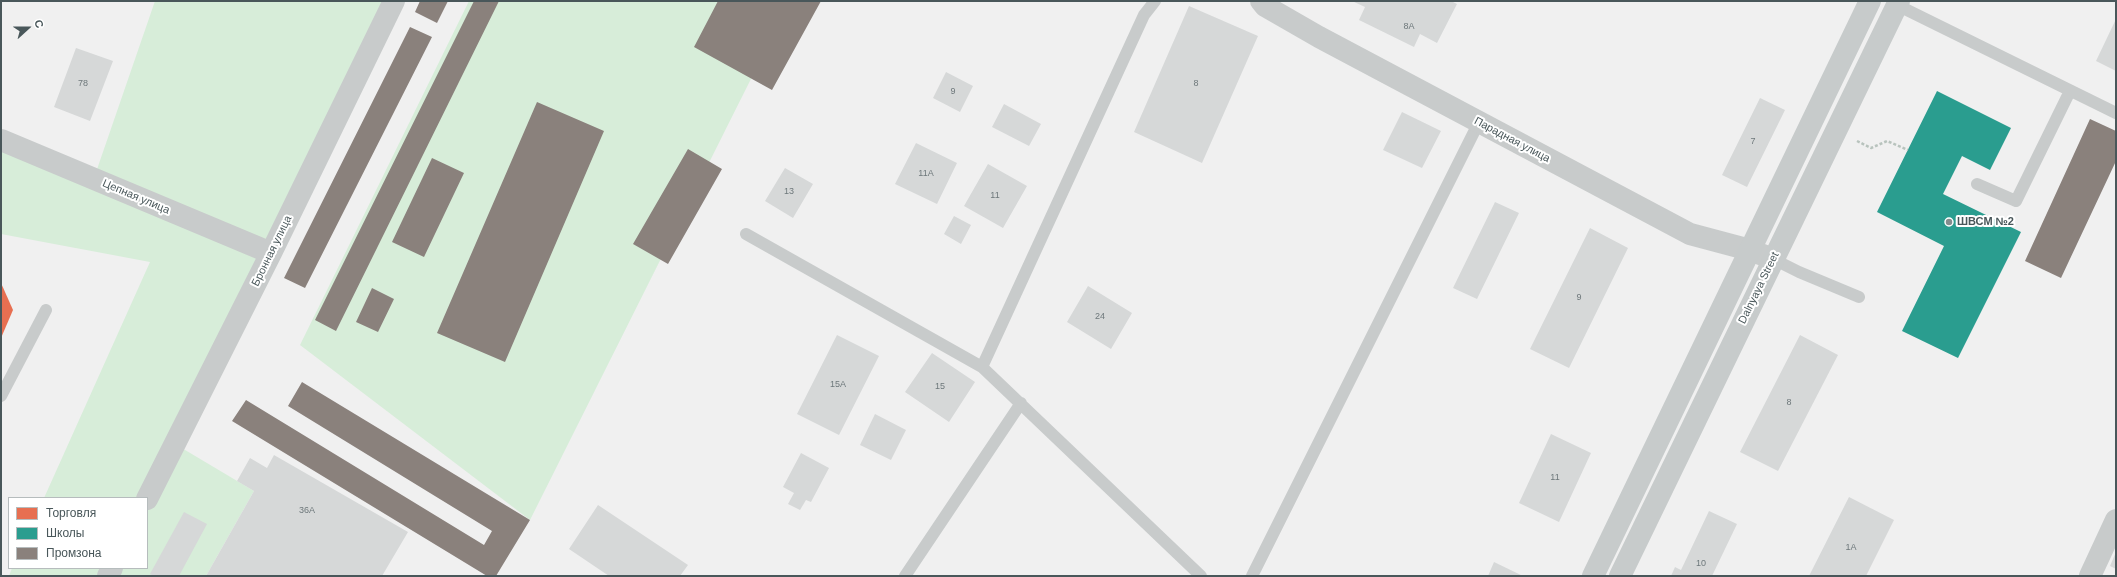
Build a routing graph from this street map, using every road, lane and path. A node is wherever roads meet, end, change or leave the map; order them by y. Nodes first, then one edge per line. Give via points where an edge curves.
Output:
1 (394, 1) edge
2 (1155, 1) edge
3 (1261, 1) edge
4 (1870, 1) edge
5 (1898, 3) edge
6 (2070, 91) junction
7 (2116, 113) edge
8 (1479, 122) junction
9 (1852, 138) dead end
10 (1, 140) edge
11 (1908, 150) dead end
12 (1977, 184) dead end
13 (746, 234) dead end
14 (1750, 250) junction
15 (271, 254) junction
16 (1773, 259) junction
17 (1859, 297) dead end
18 (46, 310) dead end
19 (982, 367) junction
20 (1, 396) edge
21 (1021, 403) junction
22 (148, 497) edge
23 (2116, 520) edge
24 (904, 576) edge
25 (1201, 576) edge
26 (1252, 576) edge
27 (1593, 576) edge
28 (1620, 576) edge
29 (2090, 576) edge

1 - 15 street, Бронная улица
2 - 19 lane via 1144,15
3 - 8 street, Парадная улица via 1265,6 1319,37
4 - 14 main road
5 - 6 lane
5 - 16 main road, Dalnyaya Street
6 - 7 lane
6 - 12 lane via 2016,201
8 - 14 street, Парадная улица via 1690,234
8 - 26 lane
9 - 11 path via 1871,148 1887,141
10 - 15 street, Цепная улица
13 - 19 lane
14 - 16 street, Парадная улица
14 - 27 main road
15 - 22 street, Бронная улица
16 - 17 lane
16 - 28 main road, Dalnyaya Street
18 - 20 lane
19 - 21 lane
21 - 24 lane
21 - 25 lane
23 - 29 street

